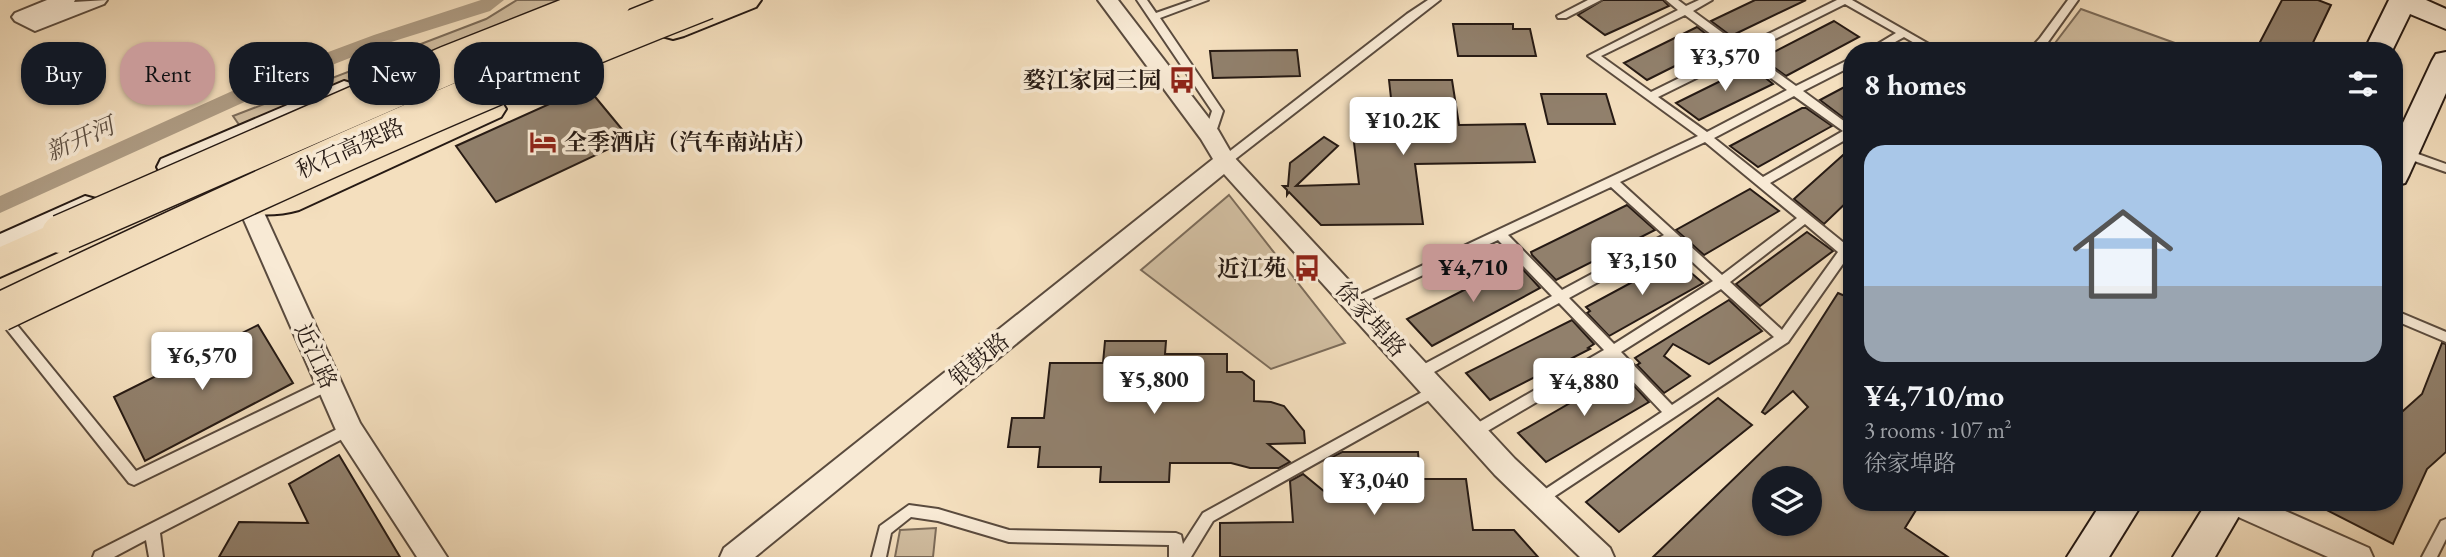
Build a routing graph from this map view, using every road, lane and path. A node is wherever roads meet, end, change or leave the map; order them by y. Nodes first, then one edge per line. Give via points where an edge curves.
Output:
1 (65, 0) edge
2 (97, 0) edge
3 (570, 0) edge
4 (612, 0) edge
5 (660, 0) edge
6 (706, 0) edge
7 (746, 0) edge
8 (1108, 0) edge
9 (1142, 0) edge
10 (1203, 0) edge
11 (1436, 0) edge
12 (1596, 0) edge
13 (1671, 0) edge
14 (1707, 0) edge
15 (1845, 0) edge
16 (2073, 0) edge
17 (2404, 0) edge
18 (1686, 10) junction
19 (1562, 16) dead end
20 (1154, 17) junction
21 (2446, 20) edge
22 (1904, 33) junction
23 (1888, 42) edge
24 (1920, 42) edge
25 (2043, 42) edge
26 (2383, 42) edge
27 (1742, 52) junction
28 (2446, 61) edge
29 (1843, 66) edge
30 (1796, 92) junction
31 (1652, 96) junction
32 (1843, 125) edge
33 (1210, 135) junction
34 (1843, 136) edge
35 (1706, 138) junction
36 (221, 143) junction
37 (2403, 155) edge
38 (1225, 160) junction
39 (2403, 164) edge
40 (2446, 168) edge
41 (1612, 181) junction
42 (1762, 183) junction
43 (245, 201) junction
44 (1805, 218) junction
45 (1500, 234) junction
46 (1672, 236) junction
47 (1843, 243) edge
48 (0, 248) edge
49 (1843, 253) edge
50 (0, 263) edge
51 (1722, 282) junction
52 (1562, 298) junction
53 (1355, 302) junction
54 (1, 306) edge
55 (2403, 319) edge
56 (2446, 337) edge
57 (1783, 338) junction
58 (1613, 351) junction
59 (1427, 381) junction
60 (329, 384) junction
61 (1670, 411) junction
62 (349, 429) junction
63 (1474, 432) junction
64 (1540, 500) junction
65 (2118, 511) edge
66 (2222, 511) edge
67 (2255, 511) edge
68 (2446, 525) edge
69 (152, 530) junction
70 (100, 557) edge
71 (156, 557) edge
72 (433, 557) edge
73 (734, 557) edge
74 (879, 557) edge
75 (1176, 557) edge
76 (1183, 557) edge
77 (1600, 557) edge
78 (2087, 557) edge
79 (2193, 557) edge
80 (2359, 557) edge
81 (2429, 557) edge

1 - 2 street via 22,17 35,25
3 - 36 main road
4 - 50 highway, bridge via 424,75
5 - 54 highway, 秋石高架路 via 436,90
6 - 54 highway, 秋石高架路, bridge via 454,102
7 - 43 highway via 569,72 286,201
8 - 33 street, 徐家埠路
9 - 20 lane
10 - 20 lane
11 - 38 lane
12 - 19 lane
13 - 18 lane
14 - 18 lane
15 - 22 lane
15 - 27 lane
16 - 25 lane
17 - 21 main road
17 - 26 main road
18 - 27 lane
18 - 31 lane via 1593,56
20 - 33 lane via 1218,111
22 - 23 lane
22 - 24 lane
27 - 30 lane
27 - 31 lane
28 - 37 main road
29 - 30 lane
30 - 32 lane
30 - 35 lane
31 - 35 lane
33 - 38 street, 徐家埠路
34 - 42 lane
35 - 41 lane
35 - 42 lane
36 - 43 street, 近江路
36 - 48 main road
38 - 53 street, 徐家埠路
38 - 73 street, 银鼓路
39 - 40 lane
41 - 45 lane
41 - 46 lane
42 - 44 lane
43 - 60 street, 近江路
44 - 47 lane
44 - 51 lane
45 - 52 lane
45 - 53 lane
46 - 51 lane
46 - 52 lane
49 - 57 lane
51 - 57 lane
51 - 58 lane
52 - 58 lane
52 - 59 lane
53 - 59 street, 徐家埠路
54 - 60 lane via 134,479
55 - 56 lane
57 - 61 lane
58 - 61 lane
58 - 63 lane
59 - 63 street, 徐家埠路
59 - 76 lane via 1208,517
60 - 62 street, 近江路
61 - 64 lane
62 - 69 lane
62 - 72 street, 近江路
63 - 64 street, 徐家埠路
64 - 77 street, 徐家埠路
65 - 78 main road
66 - 79 main road
67 - 80 street
68 - 81 lane
69 - 70 lane
69 - 71 lane
74 - 75 lane via 885,530 909,511 1009,536 1176,539

